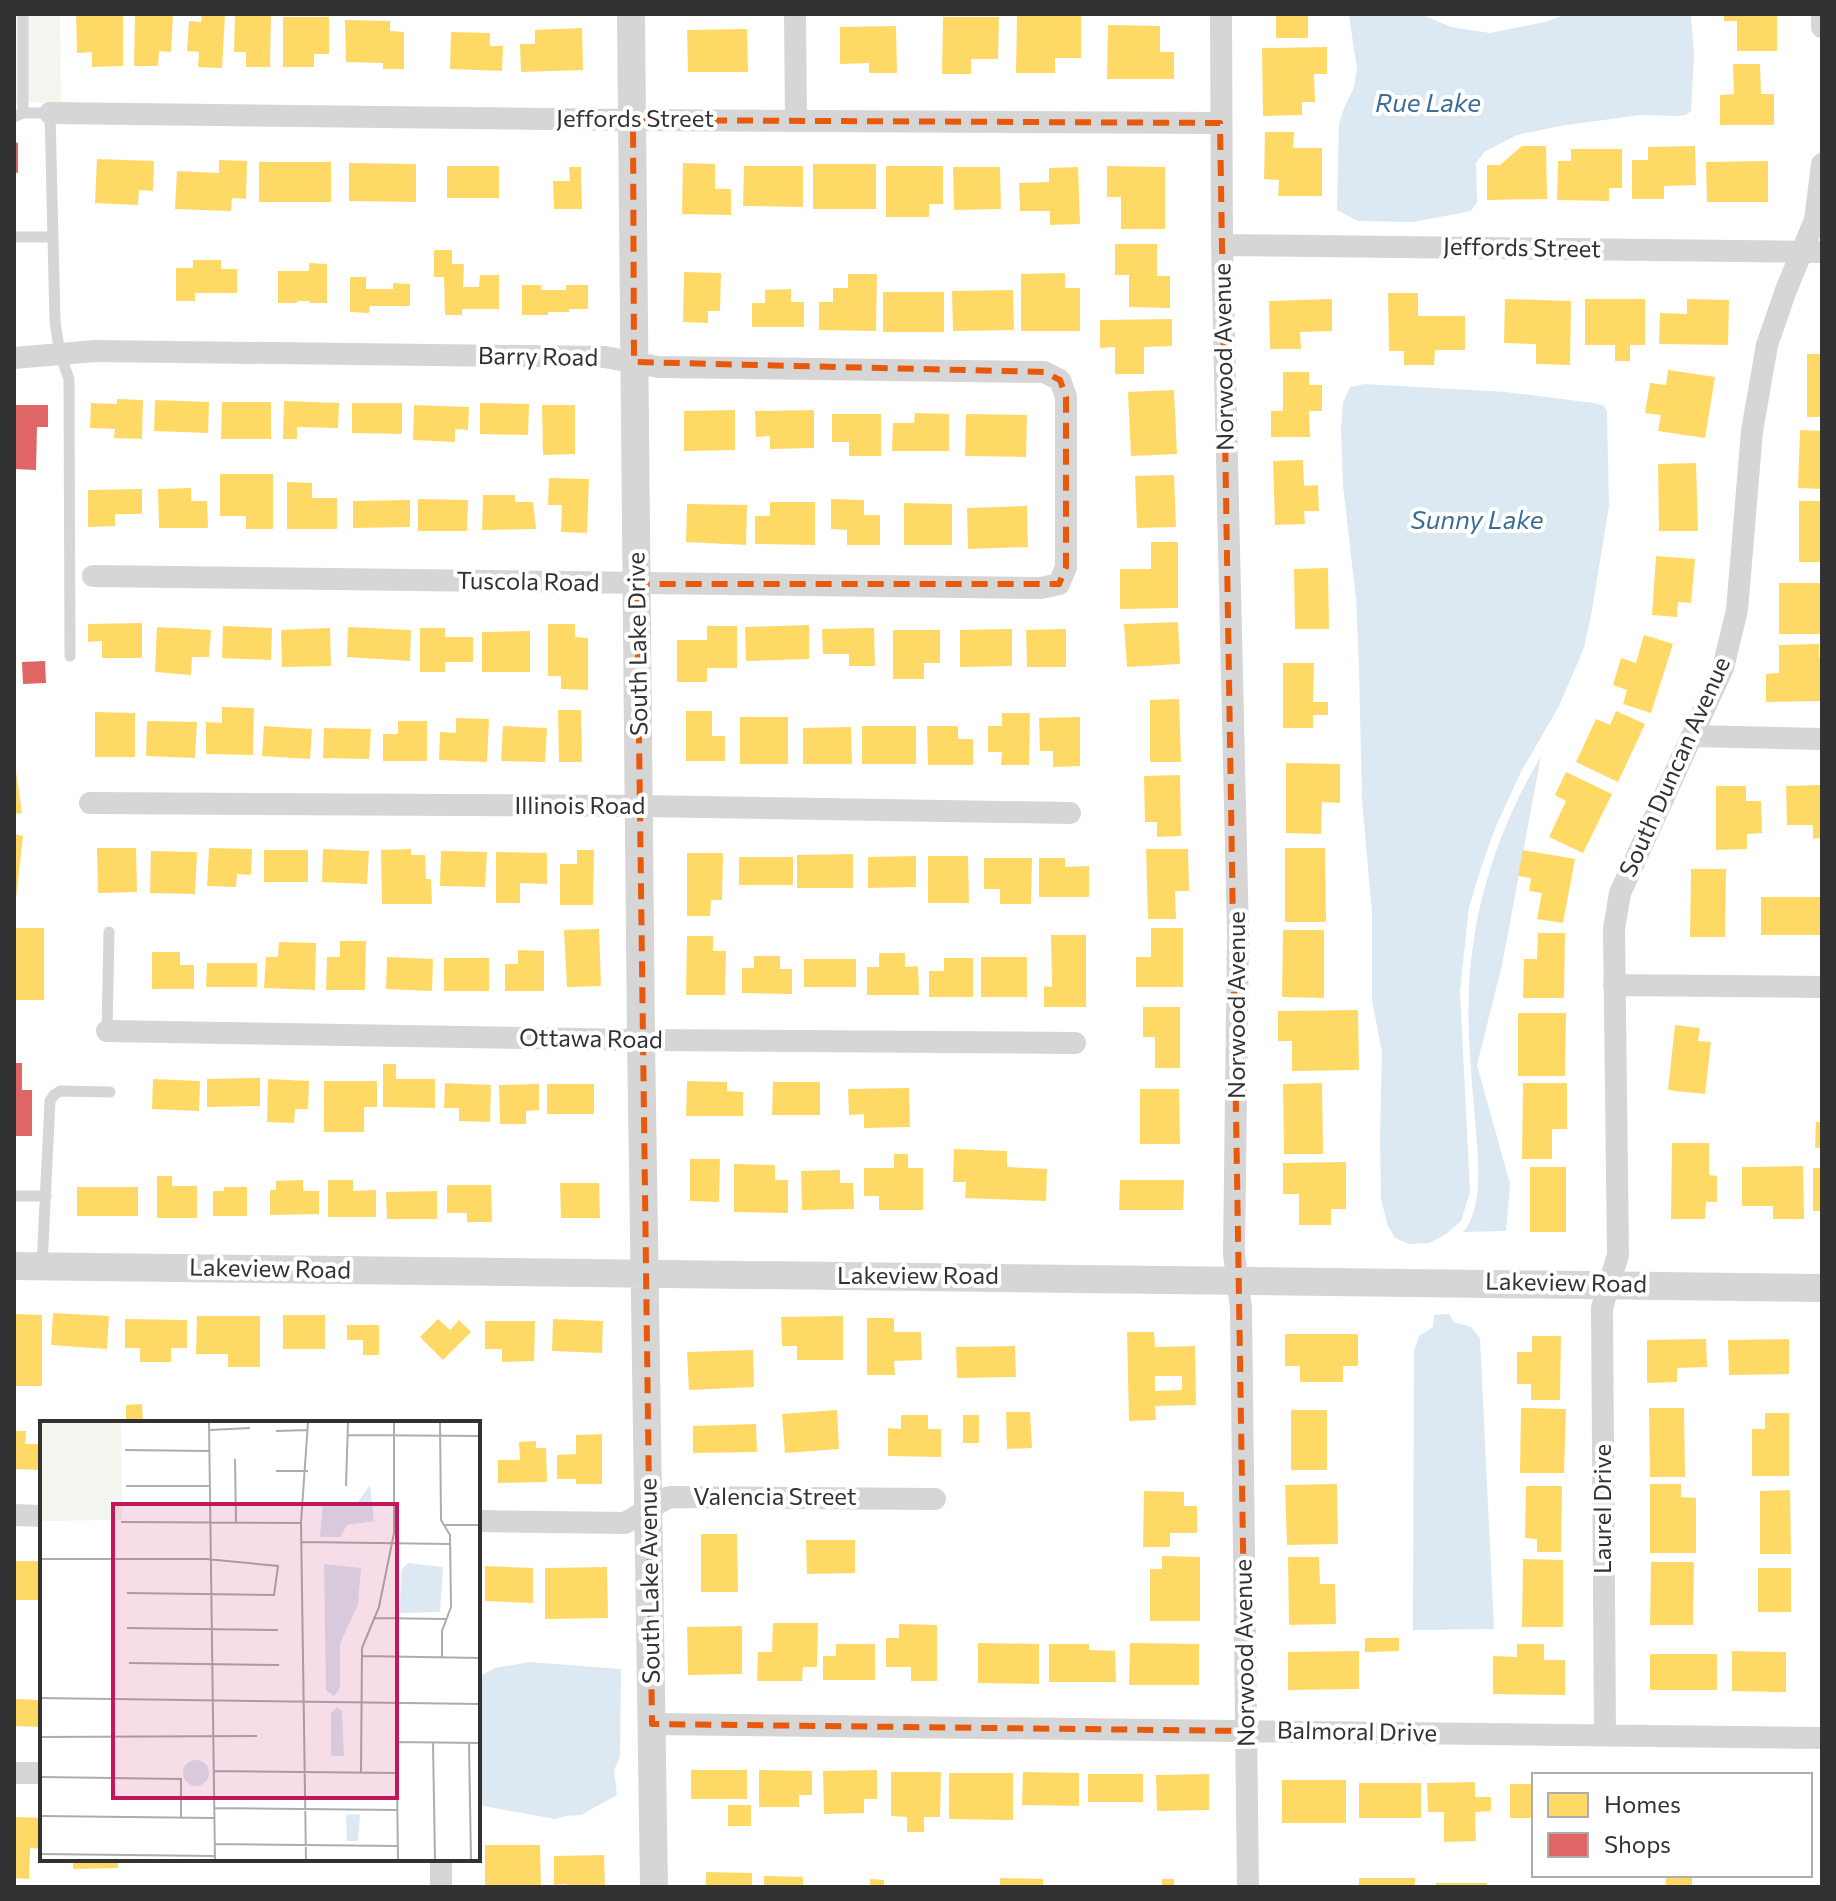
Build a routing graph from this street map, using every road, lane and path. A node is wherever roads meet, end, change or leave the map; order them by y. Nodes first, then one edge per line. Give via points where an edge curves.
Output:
1 (23, 14) edge
2 (631, 14) edge
3 (795, 14) edge
4 (1221, 14) edge
5 (1822, 14) edge
6 (1822, 27) edge
7 (19, 108) edge
8 (50, 113) junction
9 (633, 120) junction
10 (796, 120) junction
11 (1220, 123) junction
12 (1822, 164) edge
13 (14, 237) edge
14 (52, 237) junction
15 (1222, 245) junction
16 (1812, 252) edge
17 (60, 354) junction
18 (14, 358) edge
19 (634, 362) junction
20 (93, 576) dead end
21 (637, 584) junction
22 (1059, 584) joint
23 (70, 656) dead end
24 (1693, 736) junction
25 (1822, 739) edge
26 (90, 803) dead end
27 (639, 806) junction
28 (1070, 813) dead end
29 (109, 932) dead end
30 (1614, 985) junction
31 (1822, 987) edge
32 (107, 1031) joint
33 (641, 1040) junction
34 (1075, 1043) dead end
35 (110, 1092) dead end
36 (14, 1196) edge
37 (46, 1196) junction
38 (28, 1266) edge
39 (645, 1274) junction
40 (1238, 1279) junction
41 (1610, 1284) junction
42 (1822, 1288) edge
43 (935, 1499) dead end
44 (649, 1509) junction
45 (14, 1515) edge
46 (40, 1516) edge
47 (480, 1521) edge
48 (652, 1724) junction
49 (1246, 1731) junction
50 (1605, 1734) junction
51 (1822, 1738) edge
52 (14, 1773) edge
53 (40, 1773) edge
54 (441, 1861) edge
55 (441, 1887) edge
56 (654, 1887) edge
57 (1248, 1887) edge

1 - 7 lane
2 - 9 street, South Lake Drive
3 - 10 street
4 - 11 street, Norwood Avenue
5 - 6 street
7 - 8 lane
8 - 9 street, Jeffords Street
8 - 14 lane
9 - 10 street, Jeffords Street
9 - 19 street, South Lake Drive
10 - 11 street, Jeffords Street
11 - 15 street, Norwood Avenue
12 - 16 street, South Duncan Avenue
13 - 14 lane
14 - 17 lane
15 - 16 street, Jeffords Street
15 - 40 street, Norwood Avenue via 1238,935
16 - 24 street, South Duncan Avenue via 1786,290 1767,345 1752,431 1737,610 1723,668
17 - 18 street, Barry Road
17 - 19 street, Barry Road via 605,357
17 - 23 lane via 69,379
19 - 21 street, South Lake Drive
19 - 22 street, Barry Road via 658,367 1044,372 1060,380 1066,397 1066,567
20 - 21 street, Tuscola Road
21 - 22 street, Tuscola Road
21 - 27 street, South Lake Drive
24 - 25 street
24 - 30 street, South Duncan Avenue via 1620,893
26 - 27 street, Illinois Road
27 - 28 street, Illinois Road
27 - 33 street, South Lake Drive
29 - 32 lane
30 - 31 street
30 - 41 street, South Duncan Avenue via 1618,1255
32 - 33 street, Ottawa Road
33 - 34 street, Ottawa Road
33 - 39 street, South Lake Drive
35 - 37 lane via 60,1091 50,1101
36 - 37 lane
37 - 38 lane
38 - 39 street, Lakeview Road
39 - 40 street, Lakeview Road
39 - 44 street, South Lake Avenue
40 - 41 street, Lakeview Road
40 - 49 street, Norwood Avenue
41 - 42 street, Lakeview Road
41 - 50 street, Laurel Drive via 1602,1308
43 - 44 street, Valencia Street via 669,1497
44 - 47 street, Valencia Street via 625,1523
44 - 48 street, South Lake Avenue
45 - 46 street
48 - 49 street, Balmoral Drive
48 - 56 street, South Lake Avenue
49 - 50 street, Balmoral Drive
49 - 57 street, Norwood Avenue
50 - 51 street, Balmoral Drive
52 - 53 street
54 - 55 street

